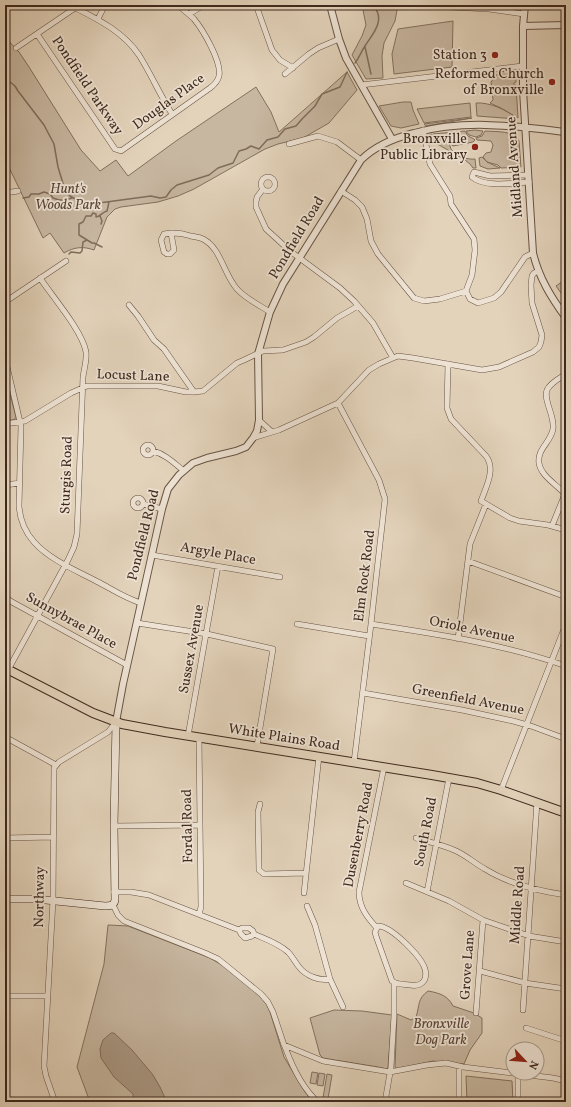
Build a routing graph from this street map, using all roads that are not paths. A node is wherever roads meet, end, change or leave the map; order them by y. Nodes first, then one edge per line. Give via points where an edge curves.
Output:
1 (105, 5) edge
2 (178, 5) edge
3 (204, 5) edge
4 (256, 5) edge
5 (330, 5) edge
6 (525, 5) edge
7 (72, 6) edge
8 (430, 6) edge
9 (189, 14) junction
10 (524, 14) junction
11 (98, 19) junction
12 (566, 25) edge
13 (522, 26) junction
14 (37, 34) junction
15 (339, 39) junction
16 (16, 48) dead end
17 (522, 66) junction
18 (293, 68) junction
19 (285, 74) dead end
20 (361, 85) junction
21 (172, 114) junction
22 (525, 128) junction
23 (423, 130) junction
24 (566, 132) edge
25 (392, 139) junction
26 (289, 144) dead end
27 (119, 151) joint
28 (360, 160) junction
29 (489, 175) junction
30 (528, 175) junction
31 (529, 182) junction
32 (488, 183) junction
33 (263, 189) dead end
34 (18, 191) dead end
35 (341, 191) junction
36 (5, 194) edge
37 (171, 233) dead end
38 (533, 253) junction
39 (299, 258) junction
40 (66, 261) dead end
41 (540, 274) junction
42 (40, 278) junction
43 (466, 291) junction
44 (5, 302) edge
45 (129, 305) dead end
46 (358, 306) junction
47 (270, 312) junction
48 (566, 312) edge
49 (566, 318) edge
50 (258, 354) junction
51 (5, 358) edge
52 (392, 358) junction
53 (448, 364) junction
54 (566, 374) edge
55 (83, 387) junction
56 (194, 392) junction
57 (338, 404) junction
58 (259, 420) junction
59 (20, 422) junction
60 (5, 424) edge
61 (272, 432) junction
62 (253, 438) junction
63 (153, 451) dead end
64 (184, 471) junction
65 (20, 483) junction
66 (5, 485) edge
67 (484, 503) junction
68 (143, 504) dead end
69 (162, 509) junction
70 (552, 526) junction
71 (566, 530) edge
72 (152, 555) junction
73 (468, 561) junction
74 (66, 564) junction
75 (218, 566) junction
76 (280, 577) dead end
77 (5, 597) edge
78 (566, 597) edge
79 (141, 603) junction
80 (37, 616) junction
81 (137, 623) junction
82 (297, 624) dead end
83 (371, 624) junction
84 (566, 624) edge
85 (207, 634) junction
86 (369, 636) junction
87 (458, 639) junction
88 (551, 660) junction
89 (127, 665) junction
90 (566, 666) edge
91 (6, 669) edge
92 (5, 679) edge
93 (363, 693) junction
94 (116, 722) junction
95 (526, 724) junction
96 (188, 736) junction
97 (5, 738) edge
98 (199, 738) junction
99 (566, 739) edge
100 (257, 746) junction
101 (319, 756) junction
102 (354, 762) junction
103 (56, 765) junction
104 (384, 767) junction
105 (449, 778) junction
106 (501, 790) junction
107 (537, 802) junction
108 (260, 804) dead end
109 (566, 813) edge
110 (200, 825) junction
111 (114, 826) junction
112 (53, 837) junction
113 (5, 838) edge
114 (416, 838) dead end
115 (436, 844) junction
116 (306, 873) junction
117 (406, 883) dead end
118 (532, 889) junction
119 (427, 892) junction
120 (304, 893) dead end
121 (114, 894) junction
122 (566, 896) edge
123 (5, 899) edge
124 (53, 900) junction
125 (85, 903) junction
126 (113, 905) junction
127 (306, 906) dead end
128 (199, 914) junction
129 (483, 920) junction
130 (376, 927) junction
131 (239, 930) junction
132 (254, 934) junction
133 (529, 936) junction
134 (566, 942) edge
135 (480, 971) junction
136 (330, 979) junction
137 (394, 982) junction
138 (525, 983) junction
139 (566, 989) edge
140 (5, 996) edge
141 (48, 996) junction
142 (343, 1007) dead end
143 (523, 1010) dead end
144 (476, 1012) dead end
145 (526, 1028) dead end
146 (566, 1041) edge
147 (285, 1047) junction
148 (459, 1066) junction
149 (390, 1072) junction
150 (505, 1072) edge
151 (545, 1077) edge
152 (518, 1081) edge
153 (566, 1081) edge
154 (55, 1102) edge
155 (318, 1102) edge
156 (385, 1102) edge
157 (459, 1102) edge
158 (518, 1102) edge

1 - 11 street
2 - 9 street, Douglas Place
3 - 9 street
4 - 18 street via 272,50 280,60
5 - 15 street
6 - 10 street, Midland Avenue
7 - 11 street
7 - 14 street
8 - 10 street via 489,9
9 - 21 street, Douglas Place via 202,31 219,64 219,76 210,88
10 - 13 street, Midland Avenue
11 - 21 street via 117,32 138,54
12 - 13 street
13 - 17 street, Midland Avenue
14 - 16 street
14 - 27 street, Pondfield Parkway
15 - 18 street via 318,48
15 - 20 street
17 - 20 street
17 - 22 street, Midland Avenue
18 - 19 street
20 - 25 street
21 - 27 street, Douglas Place
22 - 23 street, Pondfield Road via 462,124
22 - 24 street, Pondfield Road
22 - 30 street, Midland Avenue
23 - 25 street, Pondfield Road
23 - 43 street via 430,164 450,196 451,204 474,238 473,270
25 - 28 street, Pondfield Road
26 - 28 street via 318,136 337,142
28 - 35 street, Pondfield Road
29 - 30 street
29 - 32 street
29 - 32 street via 477,172 472,174 474,179
30 - 31 street, Midland Avenue
31 - 32 street
31 - 38 street, Midland Avenue
33 - 39 street via 257,197 256,207 266,229
34 - 36 street
35 - 39 street, Pondfield Road
35 - 43 street via 362,207 378,254 414,298 424,301 440,299
37 - 47 street via 200,238 210,244 236,288
38 - 41 street, Midland Avenue
38 - 43 street via 525,258 494,298 475,302
39 - 46 street via 340,288
39 - 47 street, Pondfield Road via 282,284
40 - 42 street
41 - 48 street, Midland Avenue
41 - 49 street, Midland Avenue
41 - 53 street via 532,276 531,285 532,303 542,336 539,348 492,369 482,370
42 - 44 street
42 - 55 street, Sturgis Road via 84,343 87,357
45 - 56 street
46 - 50 street via 337,318 306,342 283,350 263,351
46 - 52 street via 373,323
47 - 50 street, Pondfield Road
50 - 56 street via 237,363 203,391
50 - 58 street, Pondfield Road
51 - 59 street
52 - 53 street via 405,357
52 - 57 street via 369,370
53 - 67 street via 448,414 490,463
54 - 70 street via 546,392 553,429 540,454 539,462 549,479 565,494
55 - 56 street, Locust Lane via 158,386
55 - 59 street, Locust Lane
55 - 74 street, Sturgis Road via 77,534
57 - 61 street
57 - 83 street, Elm Rock Road via 379,480 385,499
58 - 61 street
58 - 62 street, Pondfield Road
59 - 60 street, Locust Lane
59 - 65 street
61 - 62 street
62 - 64 street, Pondfield Road via 246,447 193,463
63 - 64 street via 166,457
64 - 69 street, Pondfield Road via 168,489
65 - 66 street
65 - 74 street via 18,506 24,526 40,548
67 - 70 street via 519,522
67 - 73 street via 470,544
68 - 69 street
69 - 72 street, Pondfield Road
70 - 71 street
72 - 75 street, Argyle Place
72 - 79 street, Pondfield Road
73 - 78 street
73 - 87 street
74 - 79 street
74 - 80 street, Sturgis Road
75 - 76 street, Argyle Place
75 - 85 street, Sussex Avenue
77 - 80 street, Sunnybrae Place
79 - 81 street, Pondfield Road
80 - 89 street, Sunnybrae Place
80 - 91 street, Sturgis Road
81 - 85 street
81 - 89 street, Pondfield Road
82 - 86 street
83 - 86 street, Elm Rock Road
83 - 87 street, Oriole Avenue
84 - 88 street
85 - 96 street, Sussex Avenue
85 - 100 street via 274,649
86 - 93 street, Elm Rock Road
87 - 88 street, Oriole Avenue
88 - 90 street, Oriole Avenue
88 - 95 street
89 - 94 street, Pondfield Road
91 - 92 street, Sturgis Road
91 - 94 main road, White Plains Road via 86,710
93 - 95 street, Greenfield Avenue
93 - 102 street, Elm Rock Road
94 - 96 main road, White Plains Road
94 - 103 street via 108,732
94 - 111 main road, Pondfield Road
95 - 99 street, Greenfield Avenue
95 - 106 street
96 - 98 main road, White Plains Road
97 - 103 street
98 - 100 main road, White Plains Road
98 - 110 street, Fordal Road
100 - 101 main road, White Plains Road
101 - 102 main road, White Plains Road
101 - 116 street
102 - 104 main road, White Plains Road
103 - 112 street, Northway
104 - 105 main road, White Plains Road
104 - 130 street, Dusenberry Road via 359,892 362,908
105 - 106 main road, White Plains Road
105 - 115 street, South Road
106 - 107 main road, White Plains Road
107 - 109 main road, White Plains Road
107 - 118 street, Middle Road
108 - 116 street via 260,872
110 - 111 street
110 - 128 street, Fordal Road
111 - 121 main road, Pondfield Road
112 - 113 street
112 - 124 street, Northway
114 - 115 street
115 - 118 street via 464,855 494,874
115 - 119 street, South Road
116 - 120 street
117 - 119 street
118 - 122 street
118 - 133 street, Middle Road
119 - 129 street
121 - 125 main road via 105,902
121 - 126 main road, Pondfield Road
121 - 128 street via 144,894
123 - 124 main road
124 - 125 main road
124 - 141 street, Northway
125 - 126 main road
126 - 147 street via 124,921 218,959 262,995 271,1007
127 - 136 street
128 - 131 street
129 - 133 street
129 - 135 street, Grove Lane
130 - 137 street, Dusenberry Road via 380,951
130 - 137 street via 385,927 396,934 425,968 421,984 417,986
131 - 132 street via 249,928
131 - 132 street via 245,938
132 - 136 street via 286,950 310,976
133 - 134 street
133 - 138 street, Middle Road
135 - 138 street
135 - 144 street, Grove Lane
136 - 142 street
137 - 149 street
138 - 139 street
138 - 143 street, Middle Road
140 - 141 street
141 - 154 street, Northway via 44,1066
145 - 146 street
147 - 149 street via 323,1061
147 - 155 street via 298,1075
148 - 149 street via 436,1063
148 - 150 street
148 - 157 street
149 - 156 street
151 - 153 street
152 - 158 street

